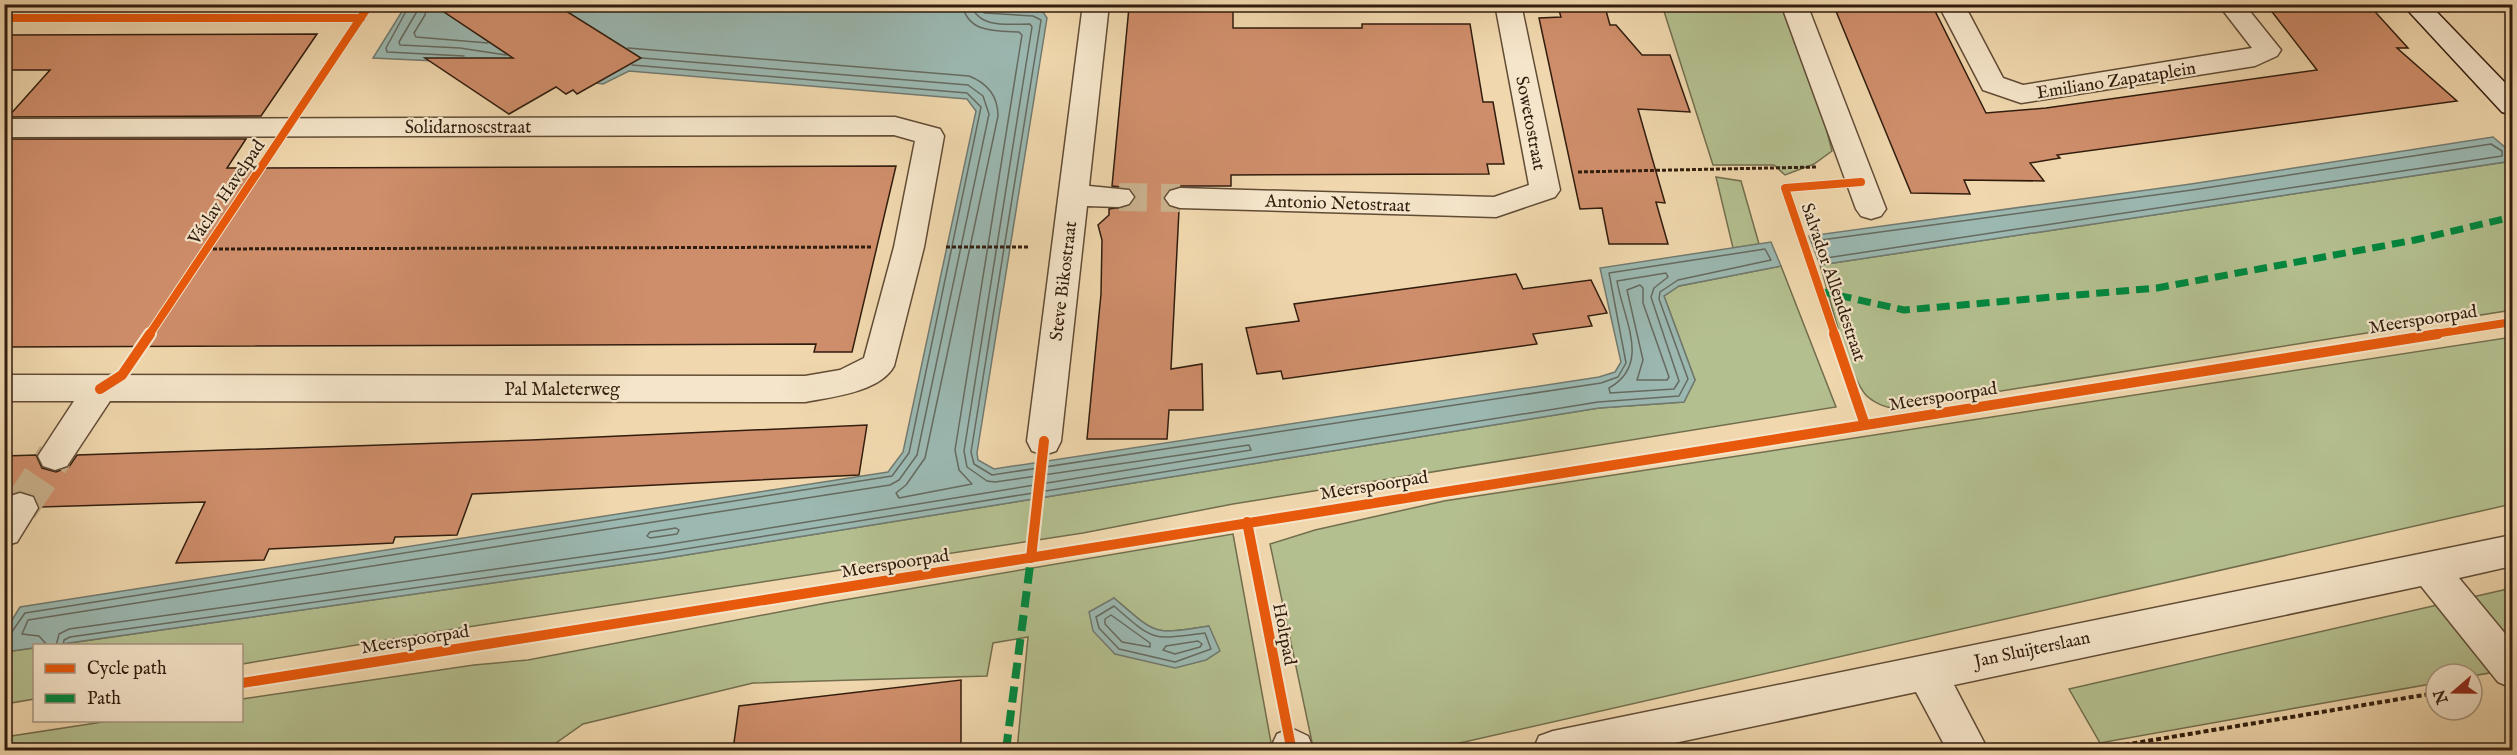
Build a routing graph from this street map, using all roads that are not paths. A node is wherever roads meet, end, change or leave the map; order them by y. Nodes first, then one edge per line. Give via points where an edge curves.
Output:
1 (1096, 4) edge
2 (1508, 4) edge
3 (1794, 4) edge
4 (1951, 4) edge
5 (2230, 4) edge
6 (2414, 4) edge
7 (2512, 106) edge
8 (4, 128) edge
9 (930, 136) joint
10 (1074, 196) junction
11 (1119, 197) tunnel mouth
12 (1180, 198) tunnel mouth
13 (1496, 207) joint
14 (1871, 208) dead end
15 (4, 388) edge
16 (100, 388) junction
17 (1044, 441) dead end
18 (55, 456) tunnel mouth
19 (2512, 551) edge
20 (2429, 569) junction
21 (2512, 670) edge
22 (1926, 672) junction
23 (1553, 750) edge
24 (1968, 750) edge

1 - 10 street, Steve Bikostraat
2 - 13 street, Sowetostraat via 1545,190
3 - 14 street
4 - 5 street, Emiliano Zapataplein via 1993,84 2021,94 2255,58 2268,50
6 - 7 street
8 - 9 street, Solidarnoscstraat via 895,126
9 - 16 street, Pal Maleterweg via 919,247 878,366 846,382 815,388
10 - 11 street
10 - 17 street, Steve Bikostraat
12 - 13 street, Antonio Netostraat
15 - 16 street, Pal Maleterweg
16 - 18 street
19 - 20 street, Jan Sluijterslaan
20 - 21 street
20 - 22 street, Jan Sluijterslaan
22 - 23 street, Jan Sluijterslaan
22 - 24 street

